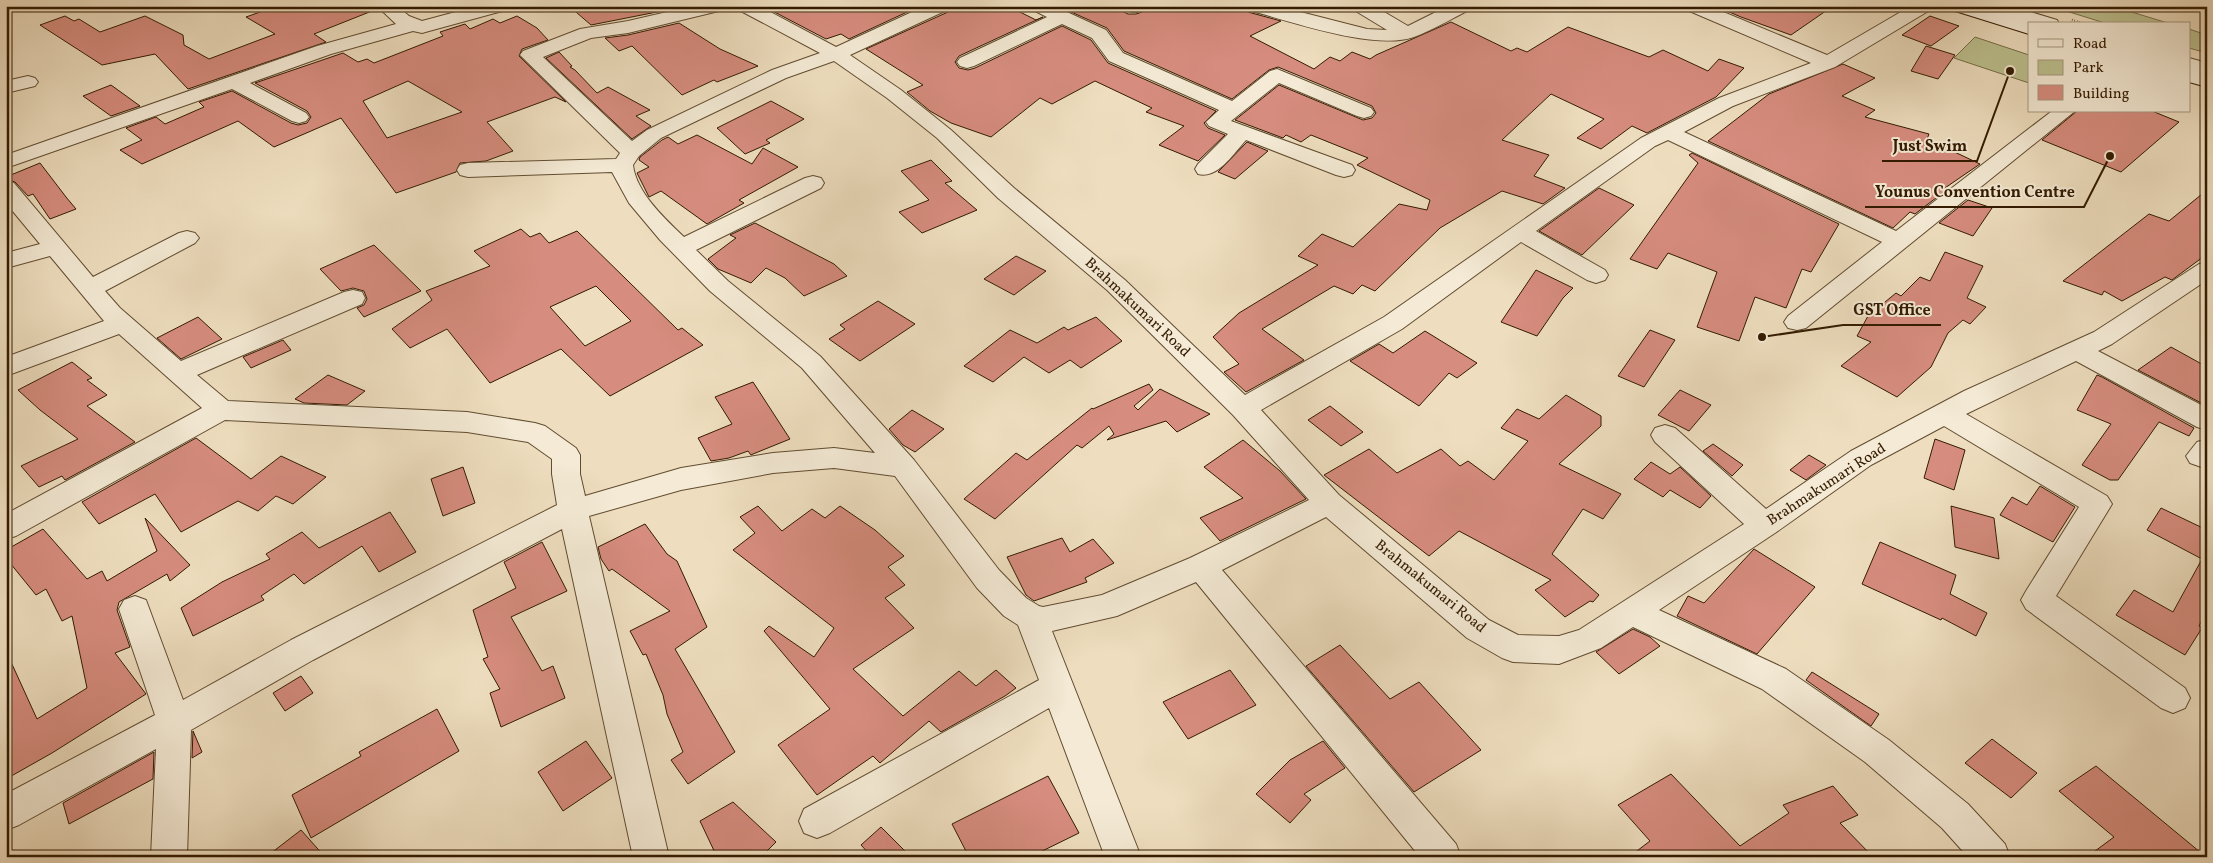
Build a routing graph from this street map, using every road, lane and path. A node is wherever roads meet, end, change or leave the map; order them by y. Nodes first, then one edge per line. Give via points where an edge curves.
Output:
1 (386, 6) edge
2 (500, 6) edge
3 (717, 6) edge
4 (744, 6) edge
5 (941, 6) edge
6 (1039, 6) edge
7 (1254, 6) edge
8 (1360, 6) edge
9 (1463, 6) edge
10 (1693, 6) edge
11 (1924, 6) edge
12 (1958, 6) edge
13 (1985, 6) edge
14 (1991, 6) edge
15 (1062, 17) junction
16 (2037, 22) edge
17 (2043, 22) edge
18 (411, 26) junction
19 (2028, 28) edge
20 (1407, 33) junction
21 (836, 54) junction
22 (967, 62) dead end
23 (1828, 63) junction
24 (2190, 65) edge
25 (2207, 70) edge
26 (2190, 76) edge
27 (2207, 81) edge
28 (28, 82) dead end
29 (233, 82) junction
30 (6, 87) edge
31 (1234, 109) junction
32 (1364, 112) dead end
33 (2064, 112) edge
34 (299, 117) dead end
35 (1242, 132) junction
36 (1667, 132) junction
37 (626, 159) junction
38 (6, 162) edge
39 (1206, 169) dead end
40 (468, 170) dead end
41 (1344, 170) dead end
42 (813, 183) dead end
43 (6, 188) edge
44 (1520, 231) junction
45 (187, 238) dead end
46 (1899, 241) junction
47 (56, 247) junction
48 (681, 248) junction
49 (6, 262) edge
50 (1596, 275) dead end
51 (2200, 282) edge
52 (90, 289) junction
53 (353, 298) dead end
54 (1797, 322) dead end
55 (122, 324) junction
56 (2078, 351) junction
57 (6, 367) edge
58 (179, 372) junction
59 (1243, 408) junction
60 (221, 410) junction
61 (1945, 414) junction
62 (2207, 420) edge
63 (1665, 435) dead end
64 (2207, 449) edge
65 (2207, 459) edge
66 (904, 467) junction
67 (1329, 503) junction
68 (573, 510) junction
69 (1765, 525) junction
70 (6, 528) edge
71 (1201, 566) junction
72 (135, 609) dead end
73 (1632, 612) junction
74 (1030, 617) junction
75 (1057, 687) junction
76 (2173, 698) dead end
77 (174, 722) junction
78 (6, 812) edge
79 (817, 821) dead end
80 (169, 857) edge
81 (651, 857) edge
82 (1123, 857) edge
83 (1443, 857) edge
84 (1992, 857) edge

1 - 18 street
2 - 18 street via 433,26
3 - 37 street via 587,33 530,55
4 - 21 street, Brahmakumari Road
5 - 21 street
6 - 15 street
7 - 20 street via 1367,35
8 - 20 street
9 - 20 street
10 - 23 street
11 - 23 street
12 - 19 street
13 - 16 street
14 - 17 street
15 - 22 street
15 - 31 street via 1099,34 1116,57
18 - 29 street via 324,50
21 - 37 street via 780,74 654,134
21 - 59 street, Brahmakumari Road via 944,134 1006,193 1116,285
23 - 36 street via 1726,102
24 - 25 street
26 - 27 street
28 - 30 street
29 - 34 street
29 - 38 street
31 - 32 street via 1277,76
31 - 35 street via 1216,122
33 - 46 street
35 - 39 street
35 - 41 street
36 - 44 street
36 - 46 street
37 - 40 street
37 - 48 street via 623,174 637,198
42 - 48 street
43 - 47 street
44 - 50 street
44 - 59 street via 1394,323
45 - 52 street
46 - 54 street
47 - 49 street
47 - 52 street
48 - 66 street via 718,286 811,362
51 - 56 street, Brahmakumari Road
52 - 55 street
53 - 58 street
55 - 57 street
55 - 58 street
56 - 61 street, Brahmakumari Road via 1972,398
56 - 62 street
58 - 60 street
59 - 67 street, Brahmakumari Road
60 - 68 street via 467,422 535,433 566,454
60 - 70 street
61 - 69 street, Brahmakumari Road via 1861,458
61 - 76 street via 2097,504 2037,600
63 - 69 street
64 - 65 street via 2200,456
66 - 68 street via 834,458 773,463 680,479
66 - 74 street via 988,579 1015,607
67 - 71 street
67 - 73 street, Brahmakumari Road via 1478,630 1514,648 1559,650 1590,639
68 - 77 street via 302,650
68 - 81 street
69 - 73 street, Brahmakumari Road
71 - 74 street via 1106,607 1044,620
71 - 83 street
72 - 77 street
73 - 84 street via 1774,680 1877,751 1955,816
74 - 75 street
75 - 79 street
75 - 82 street
77 - 78 street
77 - 80 street

